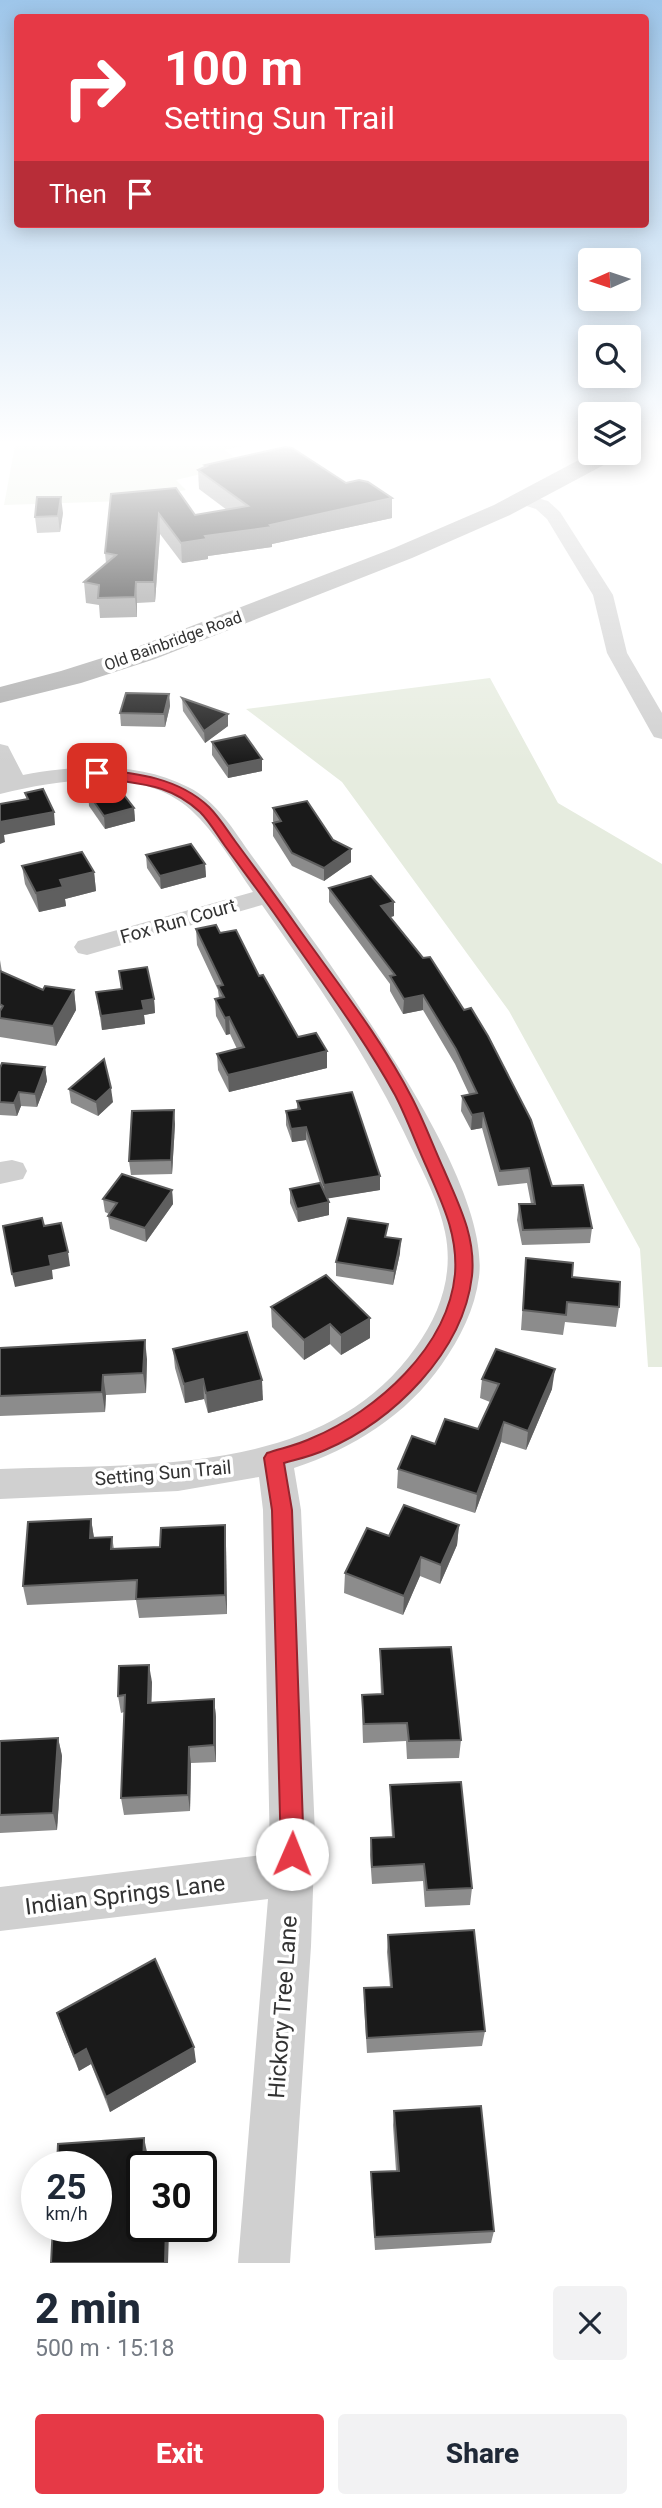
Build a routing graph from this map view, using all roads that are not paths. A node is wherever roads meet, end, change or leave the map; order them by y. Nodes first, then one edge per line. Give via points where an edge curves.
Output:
1 (406, 552) edge
2 (576, 552) edge
3 (0, 695) edge
4 (662, 732) edge
5 (0, 751) edge
6 (8, 785) edge
7 (269, 895) junction
8 (87, 947) dead end
9 (274, 1458) junction
10 (0, 1484) edge
11 (291, 1874) junction
12 (0, 1909) edge
13 (264, 2263) edge

1 - 3 main road, Old Bainbridge Road via 146,653
2 - 4 street via 603,595 617,653
5 - 6 street
6 - 7 street, Setting Sun Trail via 69,774 146,769 205,810
7 - 8 street, Fox Run Court
7 - 9 street, Setting Sun Trail via 403,1097 444,1185 464,1248 457,1307 427,1362 403,1388 354,1424 319,1444
9 - 10 street, Setting Sun Trail via 172,1476
9 - 11 street, Hickory Tree Lane via 282,1510
11 - 12 street, Indian Springs Lane
11 - 13 street, Hickory Tree Lane

